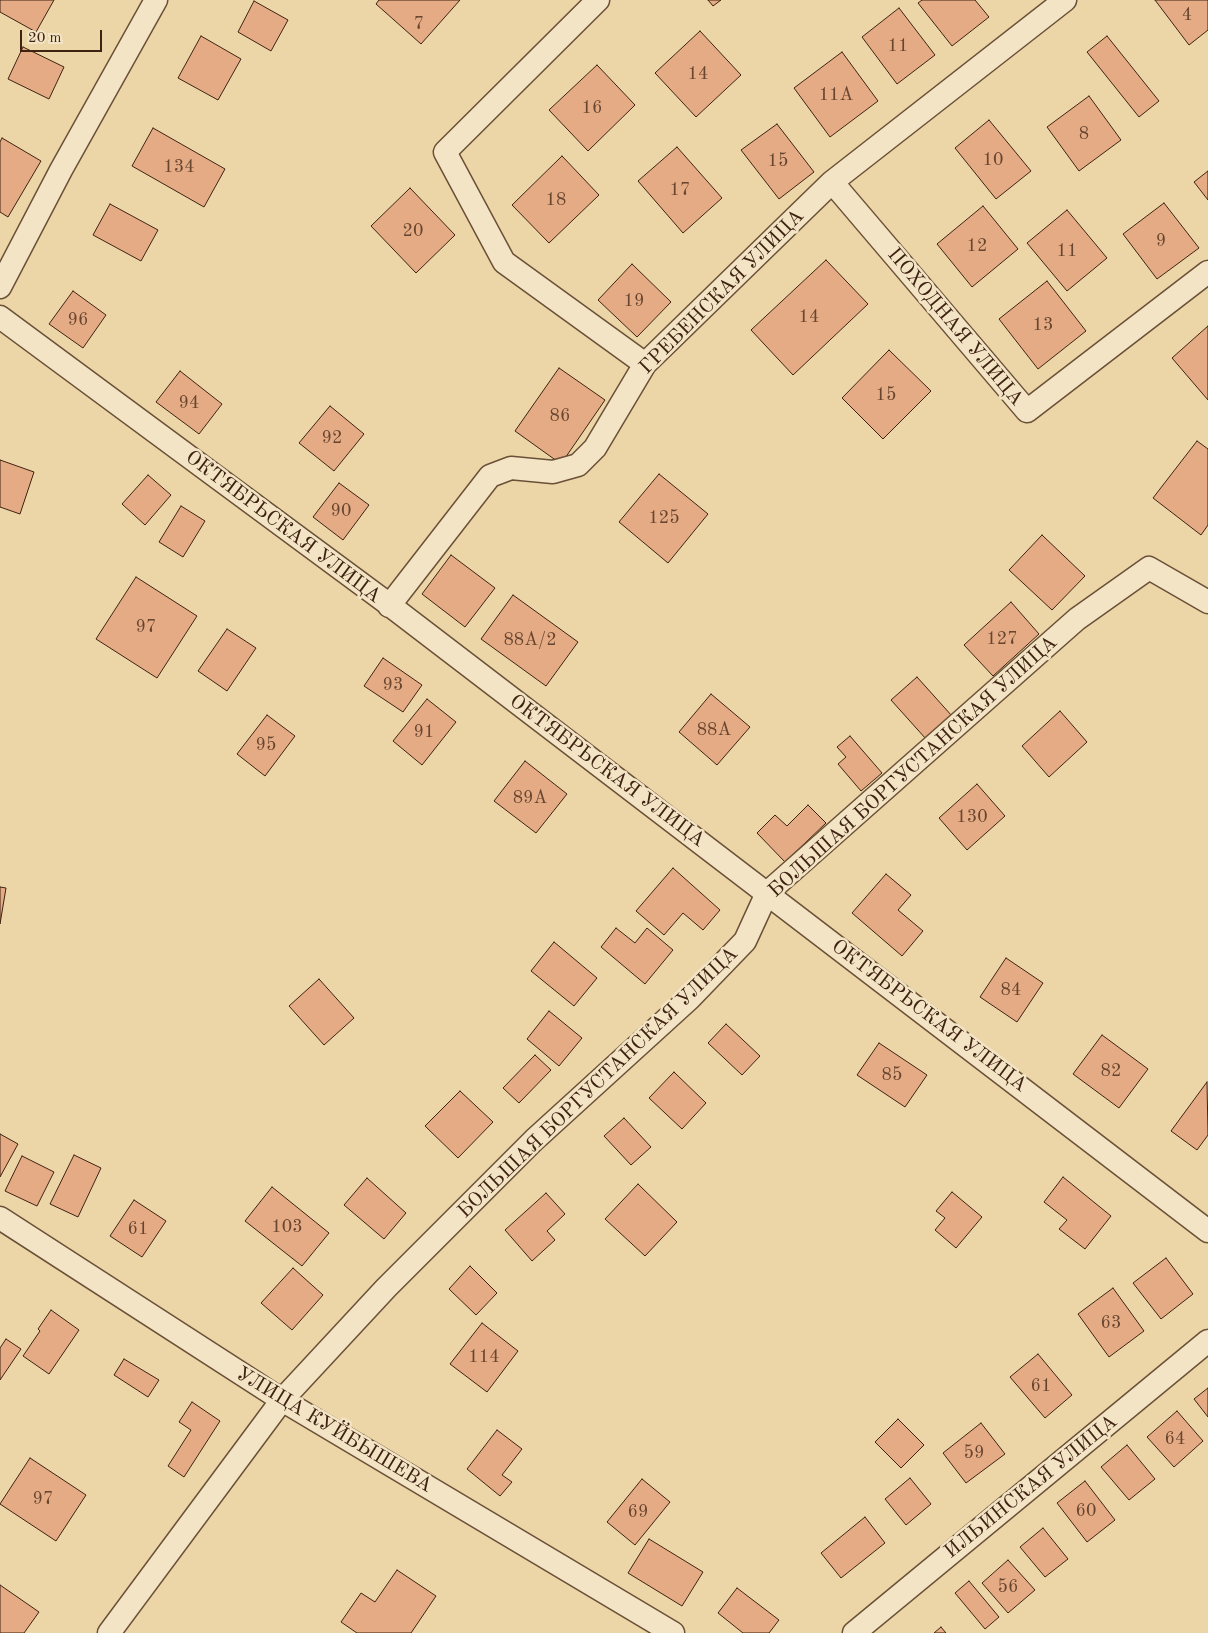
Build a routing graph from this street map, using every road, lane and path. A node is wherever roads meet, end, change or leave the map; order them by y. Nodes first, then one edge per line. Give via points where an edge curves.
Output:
1 (156, 0) edge
2 (598, 0) edge
3 (1064, 0) edge
4 (832, 182) junction
5 (1208, 272) edge
6 (0, 287) edge
7 (0, 318) edge
8 (645, 364) junction
9 (1208, 602) edge
10 (389, 606) junction
11 (767, 893) junction
12 (0, 1218) edge
13 (1208, 1231) edge
14 (1208, 1341) edge
15 (282, 1400) junction
16 (109, 1633) edge
17 (673, 1633) edge
18 (854, 1633) edge

1 - 6 street
2 - 8 street via 446,152 504,262
3 - 4 street, ГРЕБЕНСКАЯ УЛИЦА
4 - 5 street, ПОХОДНАЯ УЛИЦА via 1027,412
4 - 8 street, ГРЕБЕНСКАЯ УЛИЦА
7 - 10 street, ОКТЯБРЬСКАЯ УЛИЦА
8 - 10 street, ГРЕБЕНСКАЯ УЛИЦА via 595,448 578,465 553,472 511,468 490,476
9 - 11 street, БОЛЬШАЯ БОРГУСТАНСКАЯ УЛИЦА via 1149,568 1077,619
10 - 11 street, ОКТЯБРЬСКАЯ УЛИЦА
11 - 13 street, ОКТЯБРЬСКАЯ УЛИЦА
11 - 15 street, БОЛЬШАЯ БОРГУСТАНСКАЯ УЛИЦА via 745,941 689,999 534,1140 386,1288
12 - 15 street, УЛИЦА КУЙБЫШЕВА
14 - 18 street, ИЛЬИНСКАЯ УЛИЦА
15 - 16 street, БОЛЬШАЯ БОРГУСТАНСКАЯ УЛИЦА
15 - 17 street, УЛИЦА КУЙБЫШЕВА

